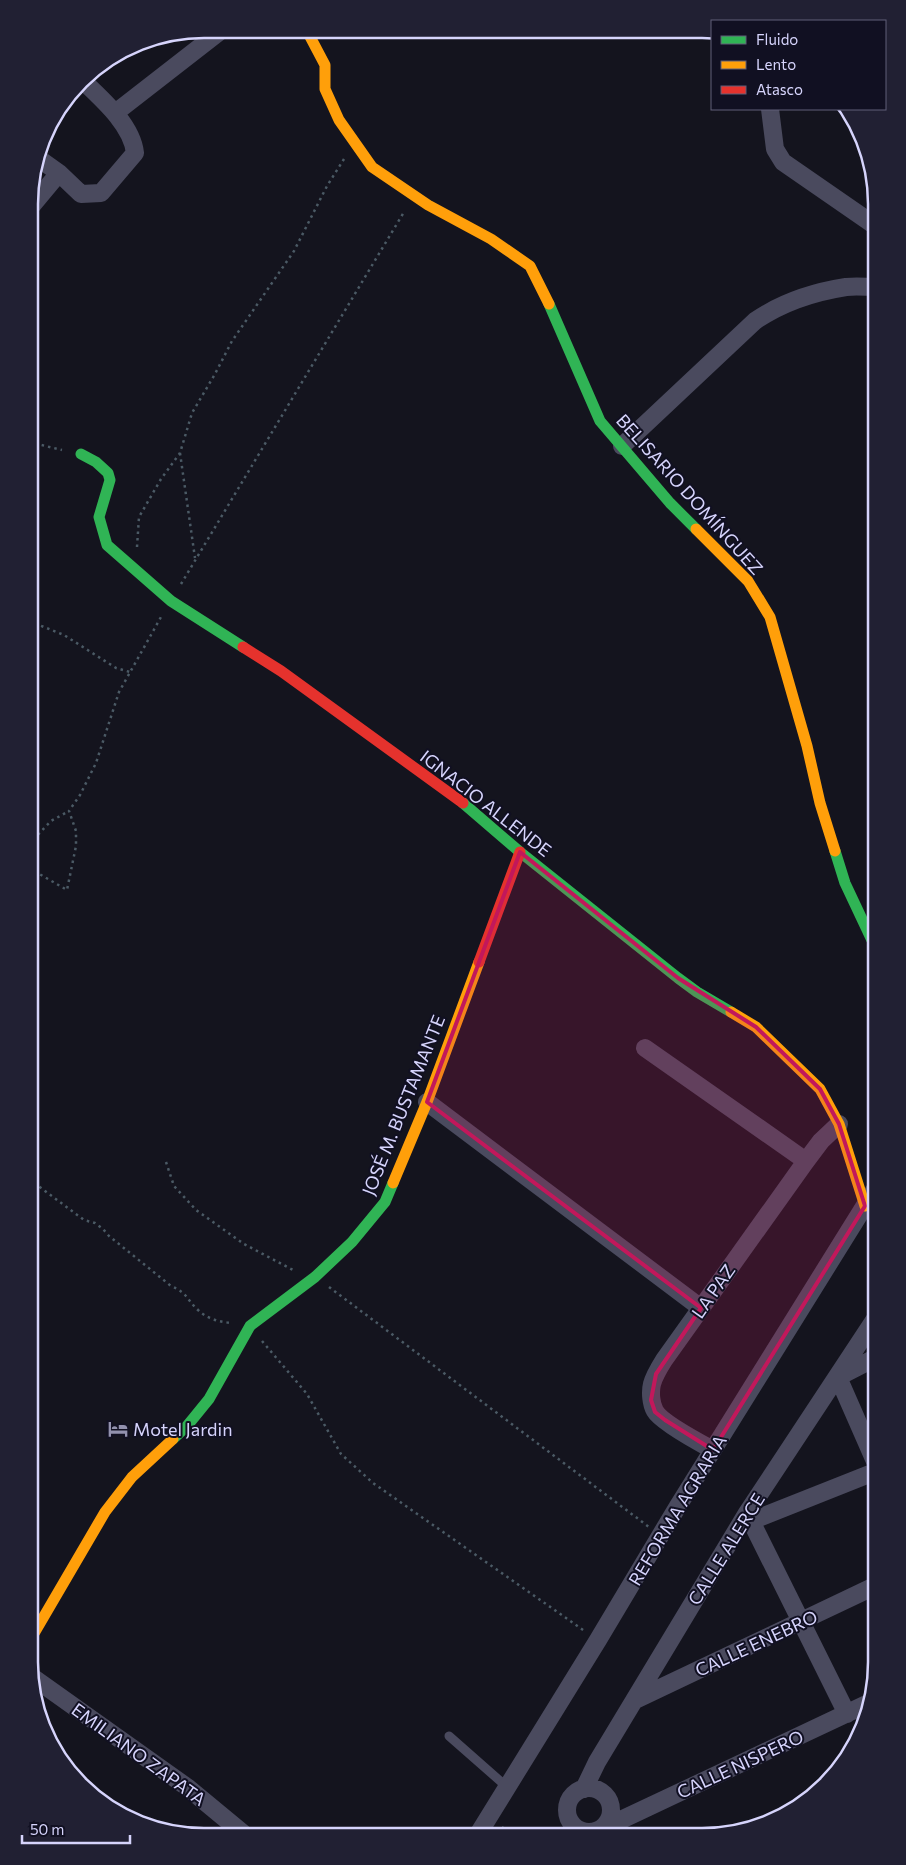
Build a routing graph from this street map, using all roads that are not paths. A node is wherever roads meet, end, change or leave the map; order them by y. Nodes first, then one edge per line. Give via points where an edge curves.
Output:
1 (211, 38) edge
2 (311, 38) edge
3 (87, 85) edge
4 (770, 110) edge
5 (115, 113) junction
6 (43, 162) edge
7 (59, 173) junction
8 (38, 198) edge
9 (868, 221) edge
10 (868, 287) edge
11 (622, 446) junction
12 (81, 454) road end
13 (520, 852) junction
14 (868, 932) edge
15 (645, 1048) dead end
16 (427, 1102) junction
17 (839, 1124) junction
18 (806, 1161) junction
19 (868, 1201) edge
20 (865, 1206) junction
21 (701, 1308) junction
22 (868, 1330) edge
23 (868, 1362) edge
24 (838, 1377) junction
25 (868, 1445) edge
26 (713, 1450) junction
27 (868, 1474) edge
28 (749, 1517) junction
29 (868, 1589) edge
30 (801, 1621) junction
31 (38, 1627) edge
32 (39, 1682) edge
33 (635, 1700) junction
34 (862, 1706) edge
35 (847, 1714) junction
36 (449, 1736) dead end
37 (507, 1787) junction
38 (584, 1789) junction
39 (237, 1828) edge
40 (482, 1828) edge
41 (575, 1828) edge
42 (609, 1828) edge

1 - 5 street
2 - 11 street, BELISARIO DOMÍNGUEZ via 325,66 326,89 339,120 372,167 530,266 600,421
3 - 5 street
4 - 9 street via 775,149 783,162
5 - 7 street via 134,144 135,154 101,193 81,194
6 - 7 street
7 - 8 street
10 - 11 street via 847,287 771,310 748,327
11 - 14 street, BELISARIO DOMÍNGUEZ via 670,503 748,581 770,616 820,803 845,883
12 - 13 street, IGNACIO ALLENDE via 108,473 110,480 99,517 107,545 171,601 281,671 470,808
13 - 16 street, JOSÉ M. BUSTAMANTE
13 - 17 street, IGNACIO ALLENDE via 684,983 756,1027 820,1089
15 - 18 street
16 - 21 street
16 - 31 street, JOSÉ M. BUSTAMANTE via 384,1202 352,1242 315,1277 250,1326 208,1399 188,1426 132,1477 105,1512
17 - 18 street, LA PAZ
17 - 20 street, IGNACIO ALLENDE
18 - 21 street, LA PAZ
19 - 20 street, REFORMA AGRARIA
20 - 26 street, REFORMA AGRARIA
21 - 26 street, LA PAZ via 656,1374 651,1386 651,1400 655,1412 664,1420
22 - 24 street, CALLE ALERCE
23 - 24 street
24 - 25 street
24 - 28 street, CALLE ALERCE
26 - 37 street, REFORMA AGRARIA
27 - 28 street
28 - 30 street
28 - 33 street, CALLE ALERCE
29 - 30 street, CALLE ENEBRO
30 - 33 street, CALLE ENEBRO
30 - 35 street
32 - 39 street, EMILIANO ZAPATA via 187,1787
33 - 38 street, CALLE ALERCE
34 - 35 street, CALLE NISPERO
35 - 42 street, CALLE NISPERO
36 - 37 lane
37 - 40 street, REFORMA AGRARIA
38 - 41 street via 576,1792 567,1806 567,1815
38 - 42 street via 592,1788 607,1797 611,1813

